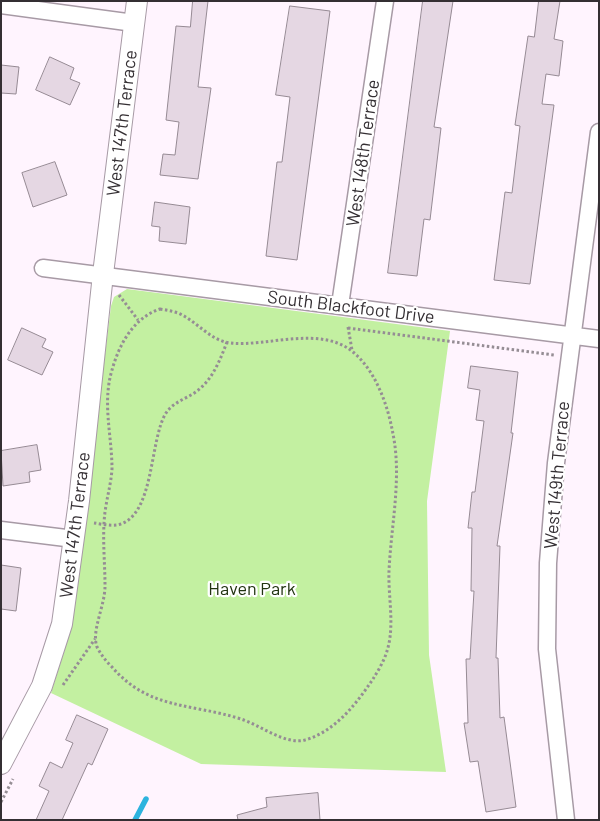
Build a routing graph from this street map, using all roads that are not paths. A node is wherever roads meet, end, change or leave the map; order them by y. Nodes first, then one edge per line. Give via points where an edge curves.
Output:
1 (137, 1) edge
2 (385, 1) edge
3 (1, 5) edge
4 (134, 23) junction
5 (599, 132) edge
6 (43, 268) dead end
7 (103, 274) junction
8 (346, 306) junction
9 (572, 336) junction
10 (599, 339) edge
11 (1, 530) edge
12 (75, 530) junction
13 (1, 764) edge
14 (566, 820) edge

1 - 4 street, West 147th Terrace
2 - 8 street, West 148th Terrace
3 - 4 street
4 - 7 street, West 147th Terrace
5 - 9 street, West 149th Terrace
6 - 7 street
7 - 8 street, South Blackfoot Drive
7 - 12 street, West 147th Terrace
8 - 9 street, South Blackfoot Drive
9 - 10 street, South Blackfoot Drive
9 - 14 street, West 149th Terrace via 556,463 548,563 547,649
11 - 12 street
12 - 13 street, West 147th Terrace via 59,633 42,686

